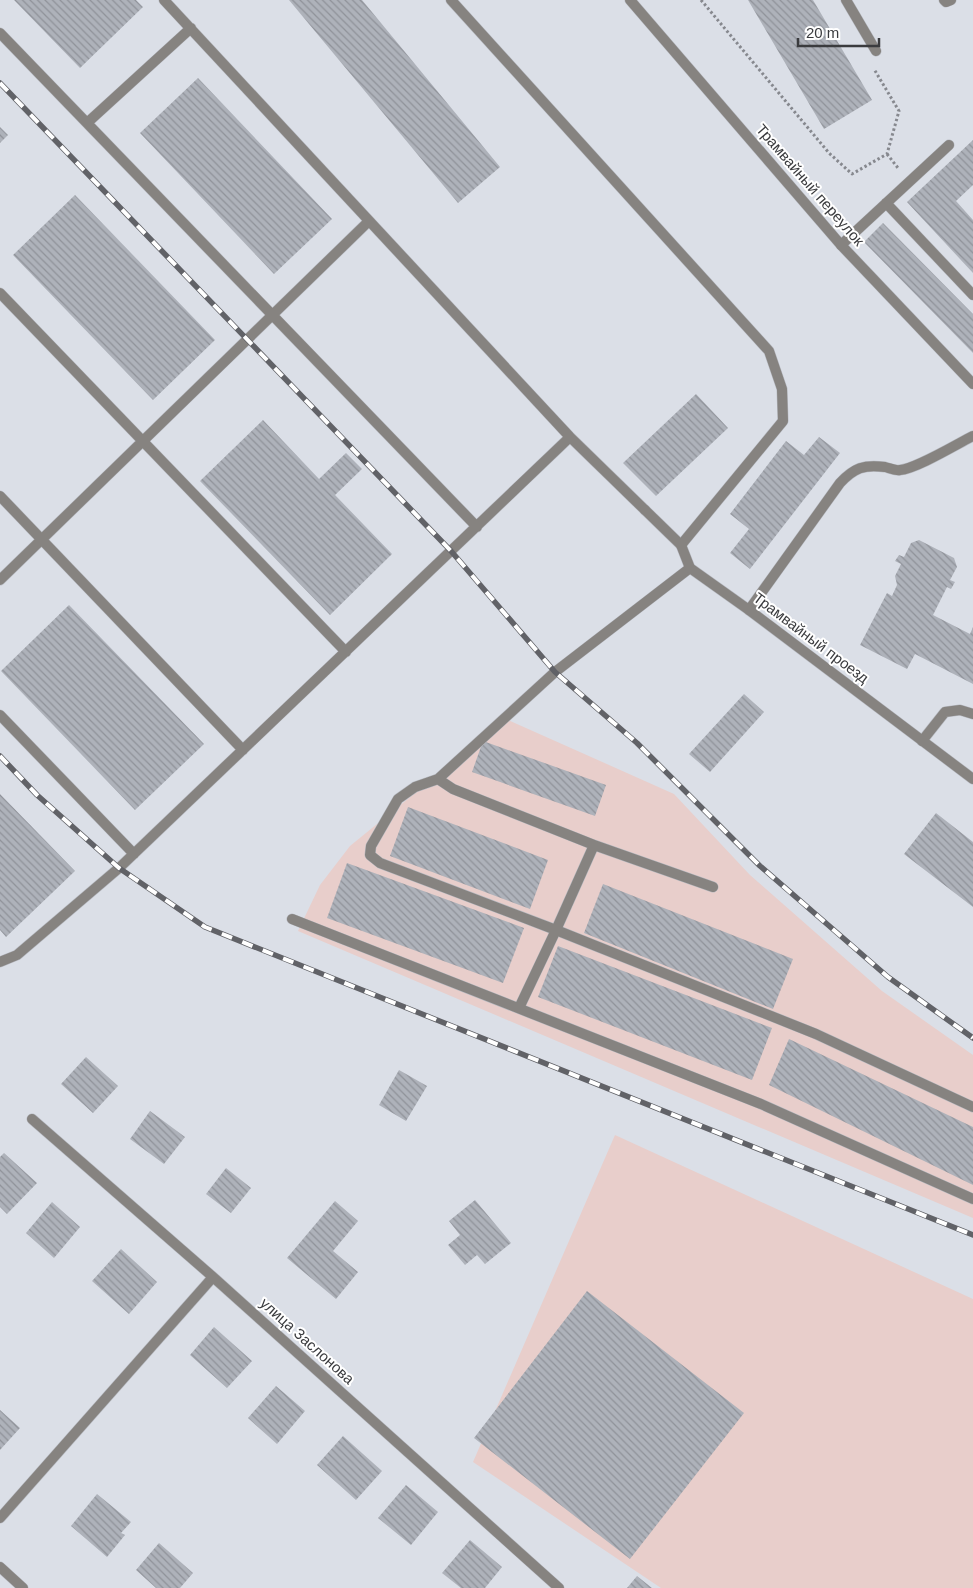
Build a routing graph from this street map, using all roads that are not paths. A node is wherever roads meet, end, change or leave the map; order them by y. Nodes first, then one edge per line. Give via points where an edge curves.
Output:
1 (164, 0) edge
2 (451, 0) edge
3 (630, 0) edge
4 (846, 0) edge
5 (944, 0) edge
6 (951, 0) edge
7 (191, 28) junction
8 (0, 33) edge
9 (876, 51) road end
10 (87, 123) junction
11 (948, 145) dead end
12 (886, 203) junction
13 (369, 221) junction
14 (841, 244) junction
15 (0, 293) edge
16 (973, 295) edge
17 (272, 315) junction
18 (973, 384) edge
19 (973, 436) edge
20 (570, 437) junction
21 (143, 441) junction
22 (0, 496) edge
23 (477, 527) junction
24 (42, 539) junction
25 (681, 546) junction
26 (690, 568) junction
27 (0, 580) edge
28 (749, 610) junction
29 (346, 652) junction
30 (973, 714) edge
31 (0, 715) edge
32 (922, 741) junction
33 (243, 750) junction
34 (438, 779) junction
35 (973, 779) edge
36 (594, 845) junction
37 (134, 854) junction
38 (713, 888) dead end
39 (292, 919) dead end
40 (556, 930) junction
41 (0, 962) edge
42 (519, 1008) junction
43 (973, 1107) edge
44 (32, 1119) dead end
45 (973, 1199) edge
46 (213, 1278) junction
47 (0, 1518) edge
48 (0, 1567) edge
49 (23, 1588) edge
50 (559, 1588) edge

1 - 7 street
2 - 25 street via 769,351 782,389 783,422
3 - 14 street, Трамвайный переулок
4 - 9 street
5 - 6 street
7 - 10 street
7 - 13 street
8 - 10 street
10 - 17 street
11 - 12 street
12 - 14 street
12 - 16 street
13 - 17 street
13 - 20 street
14 - 18 street, Трамвайный переулок
15 - 21 street
17 - 21 street
17 - 23 street
19 - 28 street via 916,466 899,471 867,466 849,473
20 - 23 street
20 - 25 street
21 - 24 street
21 - 29 street
22 - 24 street
23 - 29 street
24 - 27 street
24 - 33 street
25 - 26 street
26 - 28 street, Трамвайный проезд
26 - 34 street via 555,672
28 - 32 street, Трамвайный проезд
29 - 33 street
30 - 32 street via 960,710 945,712
31 - 37 street
32 - 35 street, Трамвайный проезд
33 - 37 street
34 - 36 street via 452,789
34 - 40 street via 415,787 398,799 371,846 370,855 380,863
36 - 38 street
36 - 40 street
37 - 41 street via 17,956
39 - 42 street
40 - 42 street
40 - 43 street via 816,1034
42 - 45 street via 761,1104
44 - 46 street, улица Заслонова
46 - 47 street
46 - 50 street, улица Заслонова
48 - 49 street

